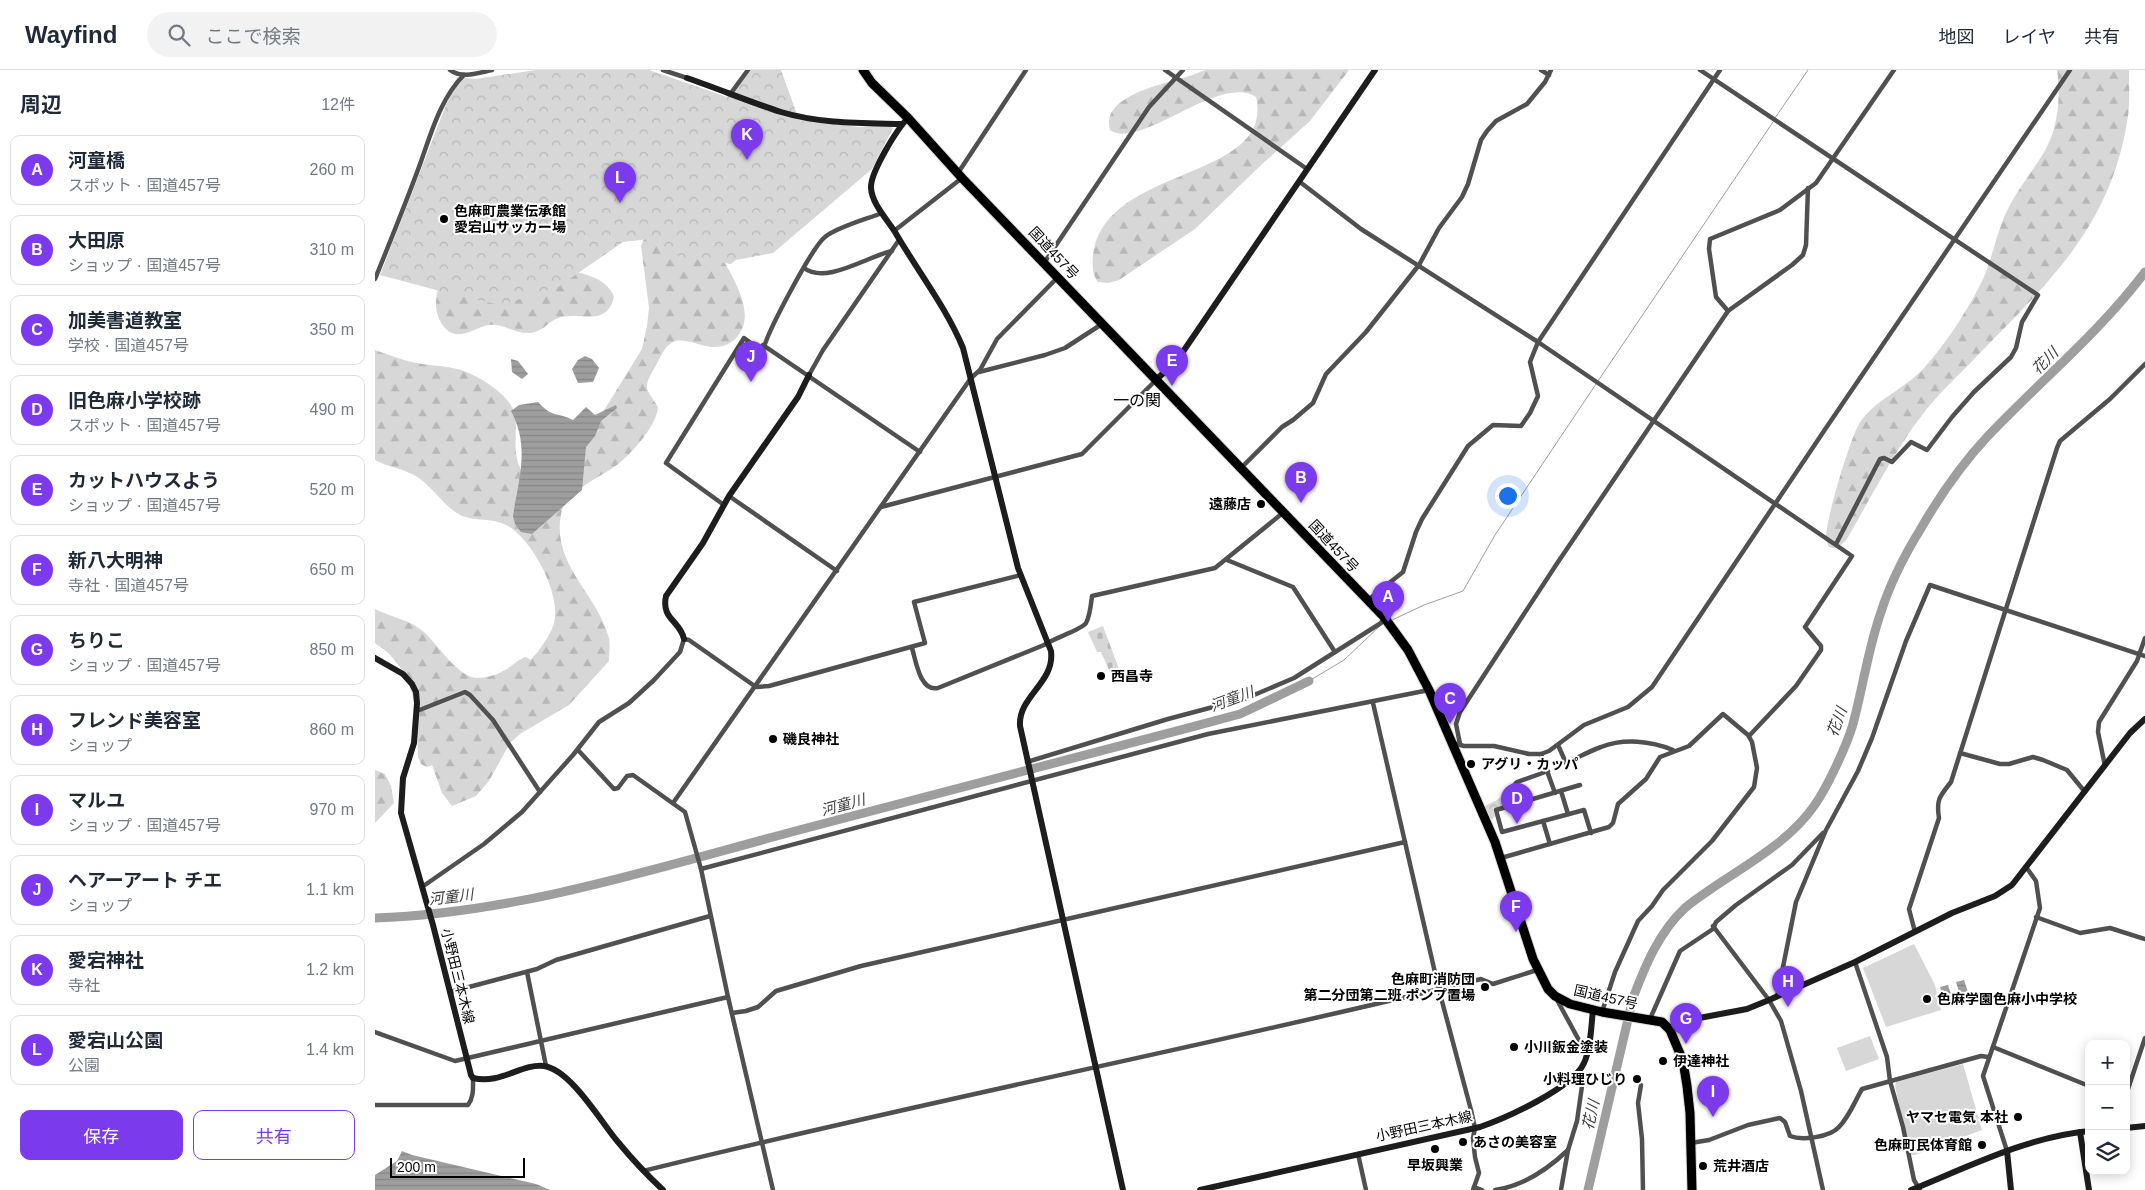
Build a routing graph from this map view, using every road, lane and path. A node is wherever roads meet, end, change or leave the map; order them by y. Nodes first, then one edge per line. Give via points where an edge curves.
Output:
1 (449, 70) edge
2 (492, 70) edge
3 (663, 70) edge
4 (748, 70) edge
5 (863, 70) edge
6 (1026, 70) edge
7 (1165, 70) edge
8 (1183, 70) edge
9 (1375, 70) edge
10 (1541, 70) edge
11 (1700, 70) edge
12 (1720, 70) edge
13 (1894, 70) edge
14 (2070, 70) edge
15 (1550, 72) edge
16 (464, 75) junction
17 (687, 78) joint
18 (1176, 79) junction
19 (1714, 80) junction
20 (731, 93) junction
21 (905, 121) junction
22 (1833, 159) junction
23 (1307, 169) junction
24 (960, 175) junction
25 (1300, 182) junction
26 (1808, 188) junction
27 (882, 213) junction
28 (894, 231) junction
29 (899, 240) junction
30 (1954, 240) junction
31 (893, 250) junction
32 (1044, 262) junction
33 (1419, 265) junction
34 (804, 268) junction
35 (375, 278) edge
36 (1058, 278) junction
37 (1728, 311) junction
38 (1102, 324) junction
39 (1538, 342) junction
40 (763, 345) junction
41 (2145, 364) edge
42 (977, 373) junction
43 (809, 375) junction
44 (971, 378) junction
45 (1156, 380) junction
46 (1654, 421) junction
47 (920, 452) junction
48 (1242, 467) junction
49 (995, 477) junction
50 (729, 496) junction
51 (1775, 503) junction
52 (724, 505) junction
53 (881, 507) junction
54 (1284, 512) junction
55 (1836, 544) junction
56 (1227, 560) junction
57 (837, 571) junction
58 (1021, 575) junction
59 (1367, 601) junction
60 (2005, 611) junction
61 (1384, 618) junction
62 (2145, 638) edge
63 (684, 639) junction
64 (1049, 642) junction
65 (912, 648) junction
66 (1335, 652) junction
67 (2139, 655) junction
68 (2145, 656) edge
69 (375, 658) edge
70 (757, 687) junction
71 (1429, 690) junction
72 (1373, 703) junction
73 (417, 711) junction
74 (2145, 719) edge
75 (1749, 736) junction
76 (1456, 744) junction
77 (1558, 745) junction
78 (578, 750) junction
79 (1673, 750) junction
80 (1960, 753) junction
81 (1541, 754) junction
82 (1027, 764) junction
83 (2105, 767) junction
84 (1548, 771) junction
85 (1031, 781) junction
86 (1580, 785) dead end
87 (1561, 791) junction
88 (540, 792) junction
89 (2086, 792) junction
90 (1555, 793) junction
91 (673, 803) junction
92 (1512, 805) junction
93 (1567, 814) junction
94 (1499, 820) junction
95 (1543, 821) junction
96 (1487, 824) junction
97 (1826, 830) junction
98 (1591, 833) junction
99 (1405, 842) junction
100 (1550, 844) junction
101 (1500, 858) junction
102 (2026, 867) junction
103 (701, 868) junction
104 (422, 887) junction
105 (710, 916) junction
106 (2036, 917) junction
107 (1062, 920) junction
108 (1713, 926) junction
109 (1915, 932) junction
110 (2145, 938) edge
111 (1855, 962) junction
112 (1537, 970) junction
113 (527, 972) junction
114 (1439, 990) junction
115 (450, 992) junction
116 (1555, 996) junction
117 (728, 997) junction
118 (1777, 997) junction
119 (1769, 1000) junction
120 (1597, 1011) junction
121 (732, 1013) junction
122 (1650, 1020) junction
123 (1670, 1030) junction
124 (375, 1032) edge
125 (2145, 1038) edge
126 (541, 1041) junction
127 (1993, 1047) junction
128 (1587, 1055) junction
129 (1988, 1057) junction
130 (466, 1060) junction
131 (546, 1066) junction
132 (1095, 1068) junction
133 (1575, 1075) junction
134 (473, 1078) junction
135 (1890, 1081) junction
136 (1641, 1085) dead end
137 (2087, 1085) edge
138 (2129, 1085) edge
139 (375, 1105) edge
140 (2145, 1126) edge
141 (1475, 1128) junction
142 (2130, 1128) edge
143 (2085, 1131) edge
144 (2080, 1132) junction
145 (1812, 1138) junction
146 (762, 1142) junction
147 (1691, 1143) junction
148 (1568, 1150) junction
149 (2007, 1152) junction
150 (1358, 1154) junction
151 (643, 1171) junction
152 (1474, 1188) edge
153 (1919, 1188) edge
154 (663, 1190) edge
155 (773, 1190) edge
156 (1123, 1190) edge
157 (1200, 1190) edge
158 (1366, 1190) edge
159 (1482, 1190) edge
160 (1495, 1190) edge
161 (1561, 1190) edge
162 (1643, 1190) edge
163 (1692, 1190) edge
164 (1823, 1190) edge
165 (1911, 1190) edge
166 (2011, 1190) edge
167 (2089, 1190) edge

1 - 16 street
2 - 16 street
3 - 17 street
4 - 20 street
5 - 21 highway, 国道457号
6 - 24 street
7 - 18 street
8 - 18 street
9 - 23 street
10 - 15 street
11 - 19 street
12 - 19 street
13 - 22 street
14 - 30 street
15 - 33 street via 1527,104 1496,121 1487,130 1462,197 1439,228
16 - 35 street via 458,80 431,131
17 - 20 street
18 - 23 street
18 - 32 street via 1149,107
19 - 22 street
19 - 39 street
20 - 21 street via 782,112 829,121 859,124
21 - 24 highway, 国道457号
21 - 27 street via 879,162 872,181 871,190
22 - 26 street via 1819,181
22 - 30 street
23 - 25 street
24 - 28 street
24 - 32 highway, 国道457号
25 - 33 street via 1361,229
25 - 45 street via 1178,359
26 - 37 street via 1803,254
26 - 37 street via 1780,210 1710,239 1716,297
27 - 28 street
27 - 34 street via 823,238
28 - 29 street
29 - 31 street
29 - 44 street via 958,336
30 - 51 street
30 - 55 street via 2038,294 2022,322 2011,357 1952,417 1927,450 1911,442 1892,462 1881,459
31 - 34 street via 844,270 822,273 809,272
31 - 43 street
32 - 36 highway, 国道457号
33 - 39 street
33 - 48 street via 1366,332 1327,374 1310,407 1283,427
34 - 40 street
36 - 38 highway, 国道457号
36 - 42 street via 997,339
37 - 46 street
38 - 42 street via 1065,348
38 - 45 highway, 国道457号
39 - 46 street
39 - 59 street via 1530,362 1538,396 1531,413 1521,426 1493,425 1468,446 1422,519 1403,572
40 - 43 street
40 - 52 street via 763,352 745,338 666,464
41 - 60 street via 2109,400 2060,441
42 - 44 street
43 - 47 street
43 - 50 street via 798,397
44 - 47 street
44 - 49 street
45 - 48 highway, 国道457号
45 - 49 street via 1082,454
46 - 51 street
46 - 76 street via 1460,712
47 - 53 street
48 - 54 highway, 国道457号
49 - 53 street
49 - 58 street
50 - 52 street
50 - 57 street
51 - 55 street
51 - 77 street via 1652,687 1632,704 1583,725
52 - 63 street via 666,596 666,613
53 - 57 street
54 - 56 street
54 - 59 highway, 国道457号
55 - 75 street via 1852,556 1805,626 1821,650 1796,686
56 - 64 street via 1215,568 1093,596 1085,625
56 - 66 street via 1293,587
57 - 70 street
58 - 64 street
58 - 65 street via 914,602 925,643
59 - 61 highway, 国道457号
60 - 67 street
60 - 80 street
60 - 97 street via 1930,585 1858,771
61 - 66 street
61 - 71 highway, 国道457号 via 1399,636
62 - 67 street
63 - 70 street
63 - 78 street via 680,652 654,680 629,703 599,722
64 - 65 street via 935,689 924,684
64 - 82 street via 1052,657 1047,675 1020,714 1019,726
65 - 70 street
66 - 82 street via 1294,678 1247,698 1168,719
67 - 68 street
67 - 83 street via 2097,727
69 - 73 street, 小野田三本木線 via 399,671 412,684
70 - 91 street
71 - 72 street
71 - 76 highway, 国道457号
72 - 85 street via 1208,734
72 - 99 street
73 - 88 street via 457,694 465,692 470,695 505,736
73 - 104 street, 小野田三本木線 via 414,743 403,778 401,813
74 - 83 street
75 - 79 street via 1723,714 1689,746
75 - 120 street via 1757,768 1754,786 1712,841 1637,921
76 - 81 street
76 - 96 highway, 国道457号
77 - 79 street via 1566,763 1614,743 1641,742
77 - 81 street
78 - 88 street
78 - 91 street via 612,788 618,788 627,776 633,775
79 - 98 street via 1660,756 1646,779 1618,804 1612,825
80 - 89 street via 2000,764 2033,757 2043,760 2067,770
80 - 109 street via 1951,782 1937,804 1939,818 1909,907
81 - 84 street
82 - 85 street
83 - 89 street
84 - 90 street
84 - 92 street via 1517,782 1508,792
85 - 103 street
85 - 107 street
86 - 87 street
87 - 90 street
87 - 93 street
88 - 104 street via 497,834
89 - 102 street
90 - 92 street
91 - 103 street via 685,812
92 - 94 street via 1496,810
93 - 95 street
93 - 98 street via 1584,810
94 - 95 street via 1502,832
94 - 96 street
95 - 100 street
96 - 101 highway, 国道457号
97 - 108 street via 1792,865 1736,905
97 - 118 street via 1796,902
98 - 100 street
99 - 107 street
99 - 114 street
100 - 101 street
101 - 112 highway, 国道457号
102 - 106 street via 2037,885 2040,905
102 - 109 street via 2012,885 1995,896
103 - 105 street
104 - 115 street, 小野田三本木線
105 - 113 street via 556,960
105 - 117 street
106 - 110 street via 2080,933 2110,928
106 - 127 street
107 - 121 street via 861,966 776,991 758,1007
107 - 132 street
108 - 119 street
108 - 122 street via 1676,957
109 - 111 street
111 - 118 street
111 - 135 street via 1887,1057
112 - 114 street via 1493,984 1481,979
112 - 116 highway, 国道457号
113 - 115 street
113 - 126 street
114 - 132 street
114 - 141 street
115 - 130 street, 小野田三本木線
116 - 120 highway, 国道457号
116 - 128 street
117 - 121 street
117 - 126 street
118 - 119 street
119 - 123 street via 1747,1009 1694,1019
119 - 145 street via 1781,1021
120 - 122 highway, 国道457号
120 - 128 street, 小野田三本木線
121 - 146 street
122 - 123 highway, 国道457号 via 1662,1022
123 - 147 highway via 1684,1069
124 - 130 street via 452,1061
125 - 138 street
126 - 130 street
126 - 131 street
127 - 129 street
127 - 137 street
128 - 133 street, 小野田三本木線
129 - 135 street via 1981,1056
129 - 149 street via 1983,1076
130 - 134 street, 小野田三本木線
131 - 134 street via 489,1080
131 - 151 street via 569,1081
132 - 146 street
132 - 156 street
133 - 141 street, 小野田三本木線 via 1518,1111
133 - 148 street via 1582,1086 1577,1121
134 - 139 street via 472,1100 468,1105
135 - 145 street via 1862,1089 1839,1128
135 - 153 street via 1914,1180
136 - 162 street via 1638,1103
140 - 142 street
141 - 150 street, 小野田三本木線
141 - 152 street via 1473,1138 1479,1173
143 - 144 street
144 - 149 street
144 - 167 street
145 - 147 street via 1799,1140 1790,1136 1780,1118
145 - 164 street
146 - 151 street
146 - 155 street
147 - 163 highway
148 - 160 street via 1532,1177
148 - 161 street
149 - 153 street
149 - 166 street
150 - 157 street, 小野田三本木線
150 - 158 street
151 - 154 street
152 - 159 street
153 - 165 street

